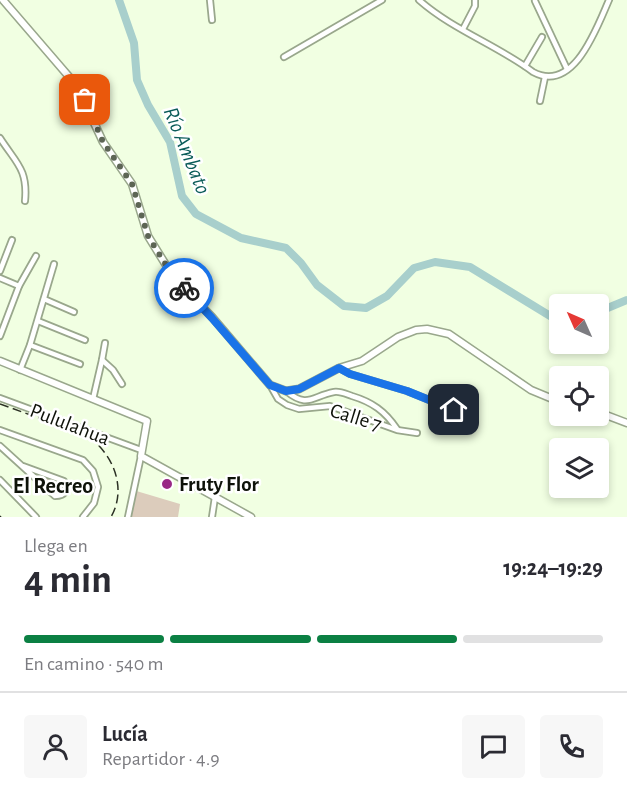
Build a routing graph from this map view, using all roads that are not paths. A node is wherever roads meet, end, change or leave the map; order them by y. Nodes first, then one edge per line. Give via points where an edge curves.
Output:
1 (3, 0) edge
2 (210, 0) edge
3 (382, 0) edge
4 (419, 0) edge
5 (475, 0) edge
6 (609, 0) edge
7 (535, 1) edge
8 (212, 20) dead end
9 (463, 29) junction
10 (542, 37) dead end
11 (284, 57) dead end
12 (525, 66) junction
13 (567, 69) junction
14 (545, 76) junction
15 (540, 101) dead end
16 (0, 138) edge
17 (25, 201) dead end
18 (12, 240) dead end
19 (36, 256) dead end
20 (54, 264) dead end
21 (0, 271) edge
22 (0, 278) edge
23 (19, 286) junction
24 (44, 299) junction
25 (74, 312) dead end
26 (38, 321) junction
27 (0, 336) edge
28 (85, 340) dead end
29 (105, 343) dead end
30 (30, 345) junction
31 (102, 360) junction
32 (0, 362) edge
33 (80, 364) dead end
34 (339, 368) junction
35 (20, 370) junction
36 (122, 384) dead end
37 (270, 385) junction
38 (286, 391) junction
39 (549, 397) edge
40 (0, 398) edge
41 (93, 399) junction
42 (454, 410) dead end
43 (609, 416) edge
44 (627, 423) edge
45 (0, 430) edge
46 (397, 430) junction
47 (417, 433) dead end
48 (0, 446) edge
49 (141, 453) junction
50 (23, 466) junction
51 (0, 480) edge
52 (215, 497) junction
53 (36, 517) edge
54 (83, 517) edge
55 (128, 517) edge
56 (212, 517) edge
57 (251, 517) edge

1 - 37 street via 77,86 103,142 132,184 148,236 174,278
2 - 8 street
3 - 11 street
4 - 9 street via 436,15
5 - 9 street
6 - 13 street via 584,54
7 - 13 street
9 - 12 street
10 - 12 street
12 - 14 street
13 - 14 street
14 - 15 street
16 - 17 street via 23,170
18 - 21 street
19 - 23 street
20 - 24 street
22 - 23 street
23 - 27 street
24 - 25 street
24 - 26 street
26 - 28 street
26 - 30 street
29 - 31 street
30 - 33 street
30 - 35 street
31 - 36 street
31 - 41 street
32 - 35 street
34 - 38 street via 310,384
34 - 39 street via 362,361 407,333 437,330
34 - 42 street
35 - 41 street
37 - 38 street
37 - 46 street, Calle 7 via 287,405 299,409 330,406
38 - 46 street via 299,400 308,401 336,391 368,401
40 - 49 street, Pululahua
41 - 49 street via 147,421
43 - 44 street
45 - 54 street via 83,460 93,471 98,487 94,503
46 - 47 street, Calle 7
48 - 50 street
49 - 52 street
49 - 55 street
50 - 50 street via 64,481 66,492 55,496
51 - 53 street
52 - 56 street
52 - 57 street

